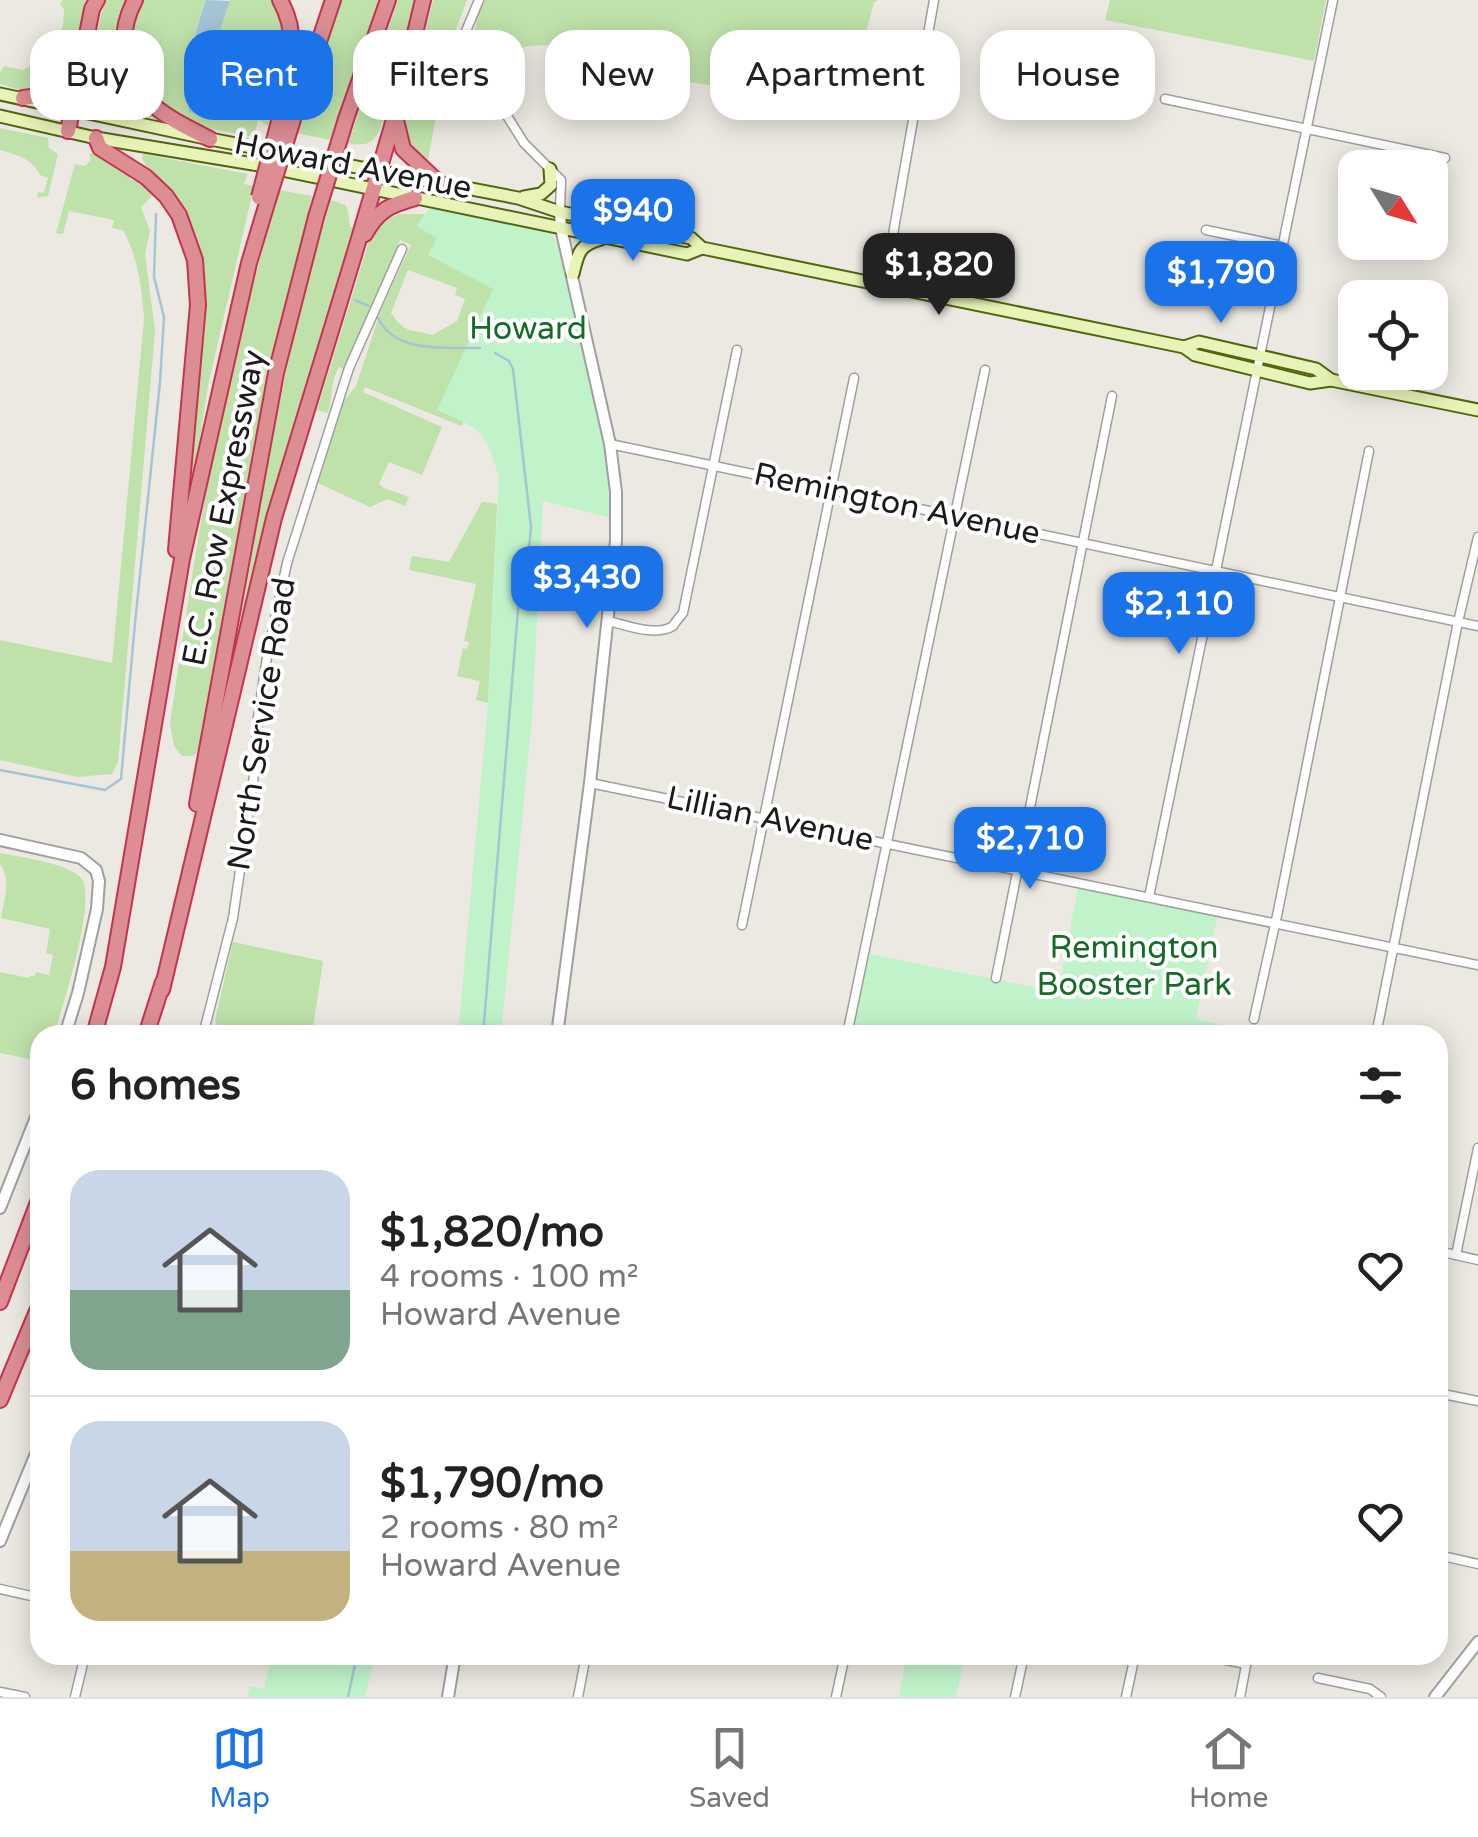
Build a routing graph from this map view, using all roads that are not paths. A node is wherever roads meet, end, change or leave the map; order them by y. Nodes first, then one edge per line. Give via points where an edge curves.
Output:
1 (96, 0) edge
2 (135, 0) edge
3 (280, 0) edge
4 (332, 0) edge
5 (388, 0) edge
6 (423, 0) edge
7 (479, 0) edge
8 (934, 0) edge
9 (1333, 0) edge
10 (89, 30) edge
11 (292, 30) edge
12 (320, 30) edge
13 (416, 30) edge
14 (0, 94) edge
15 (30, 97) edge
16 (23, 98) junction
17 (30, 99) edge
18 (1165, 99) dead end
19 (0, 116) edge
20 (70, 120) edge
21 (125, 120) edge
22 (286, 120) edge
23 (393, 120) edge
24 (395, 120) edge
25 (1306, 129) junction
26 (68, 131) junction
27 (96, 138) junction
28 (210, 139) junction
29 (1406, 150) edge
30 (379, 170) junction
31 (550, 170) junction
32 (439, 183) junction
33 (372, 189) junction
34 (415, 198) junction
35 (518, 198) junction
36 (560, 212) junction
37 (560, 228) junction
38 (1206, 230) dead end
39 (606, 238) junction
40 (1282, 246) junction
41 (702, 248) junction
42 (402, 249) dead end
43 (356, 252) junction
44 (573, 274) junction
45 (884, 286) junction
46 (1184, 346) junction
47 (737, 350) dead end
48 (1260, 356) junction
49 (985, 370) dead end
50 (1257, 371) junction
51 (854, 378) dead end
52 (1331, 380) junction
53 (1112, 396) dead end
54 (1478, 410) edge
55 (610, 444) junction
56 (1369, 451) dead end
57 (714, 466) junction
58 (831, 490) junction
59 (954, 516) junction
60 (1478, 537) edge
61 (1083, 543) junction
62 (1216, 571) junction
63 (1340, 597) junction
64 (608, 621) junction
65 (1458, 622) junction
66 (1478, 626) edge
67 (163, 670) junction
68 (590, 782) junction
69 (764, 818) junction
70 (0, 840) edge
71 (886, 843) junction
72 (1018, 870) junction
73 (1149, 897) junction
74 (1276, 923) junction
75 (742, 925) dead end
76 (1393, 947) junction
77 (1478, 964) edge
78 (996, 978) dead end
79 (162, 990) junction
80 (1254, 1020) dead end
81 (68, 1025) edge
82 (97, 1025) edge
83 (150, 1025) edge
84 (206, 1025) edge
85 (559, 1025) edge
86 (849, 1025) edge
87 (1378, 1025) edge
88 (30, 1128) edge
89 (1478, 1148) edge
90 (5, 1184) edge
91 (0, 1208) edge
92 (30, 1223) edge
93 (1448, 1253) edge
94 (1456, 1255) junction
95 (1478, 1260) edge
96 (0, 1302) edge
97 (30, 1328) edge
98 (1448, 1395) edge
99 (0, 1400) edge
100 (1478, 1401) edge
101 (30, 1468) edge
102 (0, 1541) edge
103 (1448, 1557) edge
104 (1478, 1564) edge
105 (0, 1589) edge
106 (30, 1596) edge
107 (1478, 1642) edge
108 (83, 1665) edge
109 (453, 1665) edge
110 (584, 1665) edge
111 (843, 1665) edge
112 (1022, 1665) edge
113 (1133, 1665) edge
114 (1246, 1665) edge
115 (1318, 1678) dead end
116 (0, 1692) edge
117 (25, 1697) edge
118 (75, 1697) edge
119 (448, 1697) edge
120 (578, 1697) edge
121 (836, 1697) edge
122 (1015, 1697) edge
123 (1126, 1697) edge
124 (1240, 1697) edge
125 (1381, 1697) edge
126 (1435, 1697) edge

1 - 10 highway
2 - 28 highway via 123,42 139,93 163,115
3 - 11 highway
4 - 12 highway
5 - 79 highway, E.C. Row Expressway, bridge via 316,217 276,373
6 - 13 highway
7 - 31 street via 466,31 472,60 524,143
8 - 45 street
9 - 25 street
14 - 16 main road, Howard Avenue
15 - 16 highway
16 - 17 main road, Howard Avenue
18 - 25 street
19 - 26 main road, Howard Avenue
20 - 26 highway
21 - 28 main road, Howard Avenue
22 - 67 highway, E.C. Row Expressway, bridge via 182,559
23 - 30 highway
24 - 32 highway via 404,149
25 - 29 street
25 - 40 street
26 - 27 main road, Howard Avenue
27 - 33 main road, Howard Avenue
27 - 67 highway via 100,148 166,196 195,260 198,304
28 - 30 main road, Howard Avenue
30 - 32 main road, Howard Avenue
30 - 33 highway
31 - 35 main road via 542,194
31 - 36 street via 560,180
32 - 35 main road, Howard Avenue
33 - 34 main road, Howard Avenue
33 - 43 highway
34 - 37 main road, Howard Avenue
34 - 43 highway via 392,204 374,219
35 - 36 main road, Howard Avenue
36 - 37 street
36 - 41 main road, Howard Avenue via 691,238
37 - 39 main road, Howard Avenue
37 - 44 street
38 - 40 street
39 - 41 main road, Howard Avenue via 686,254
39 - 44 main road via 587,242
40 - 48 street
41 - 45 main road, Howard Avenue
42 - 84 street, North Service Road via 349,368 287,562 267,656 233,918
43 - 79 highway via 274,518
44 - 55 street
45 - 46 main road, Howard Avenue
46 - 48 main road, Howard Avenue via 1199,342
46 - 50 main road, Howard Avenue via 1194,355
47 - 57 street
48 - 50 street
48 - 52 main road, Howard Avenue via 1316,369
49 - 59 street
50 - 52 main road, Howard Avenue via 1310,384
50 - 62 street
51 - 58 street
52 - 54 main road, Howard Avenue
53 - 61 street
55 - 57 street, Remington Avenue
55 - 64 street via 616,541
56 - 63 street
57 - 58 street, Remington Avenue
57 - 64 street via 683,613 662,629
58 - 59 street, Remington Avenue
58 - 69 street
59 - 61 street, Remington Avenue
59 - 71 street
60 - 65 street
61 - 62 street, Remington Avenue
61 - 72 street
62 - 63 street, Remington Avenue
62 - 73 street
63 - 65 street, Remington Avenue
63 - 74 street
64 - 68 street
65 - 66 street, Remington Avenue
65 - 76 street
67 - 82 highway, E.C. Row Expressway
68 - 69 street, Lillian Avenue
68 - 85 street
69 - 71 street, Lillian Avenue
69 - 75 street
70 - 81 street via 81,858 96,870 97,909
71 - 72 street, Lillian Avenue
71 - 86 street
72 - 73 street, Lillian Avenue
72 - 78 street
73 - 74 street, Lillian Avenue
74 - 76 street, Lillian Avenue
74 - 80 street
76 - 77 street, Lillian Avenue
76 - 87 street
79 - 83 highway, E.C. Row Expressway
88 - 90 street
89 - 94 street
90 - 91 street
92 - 96 highway
93 - 94 street
94 - 95 street
97 - 99 highway
98 - 100 street
101 - 102 street
103 - 104 street
105 - 106 street
107 - 126 street
108 - 118 street
109 - 119 street
110 - 120 street
111 - 121 street
112 - 122 street
113 - 123 street
114 - 124 street
115 - 125 street
116 - 117 street

